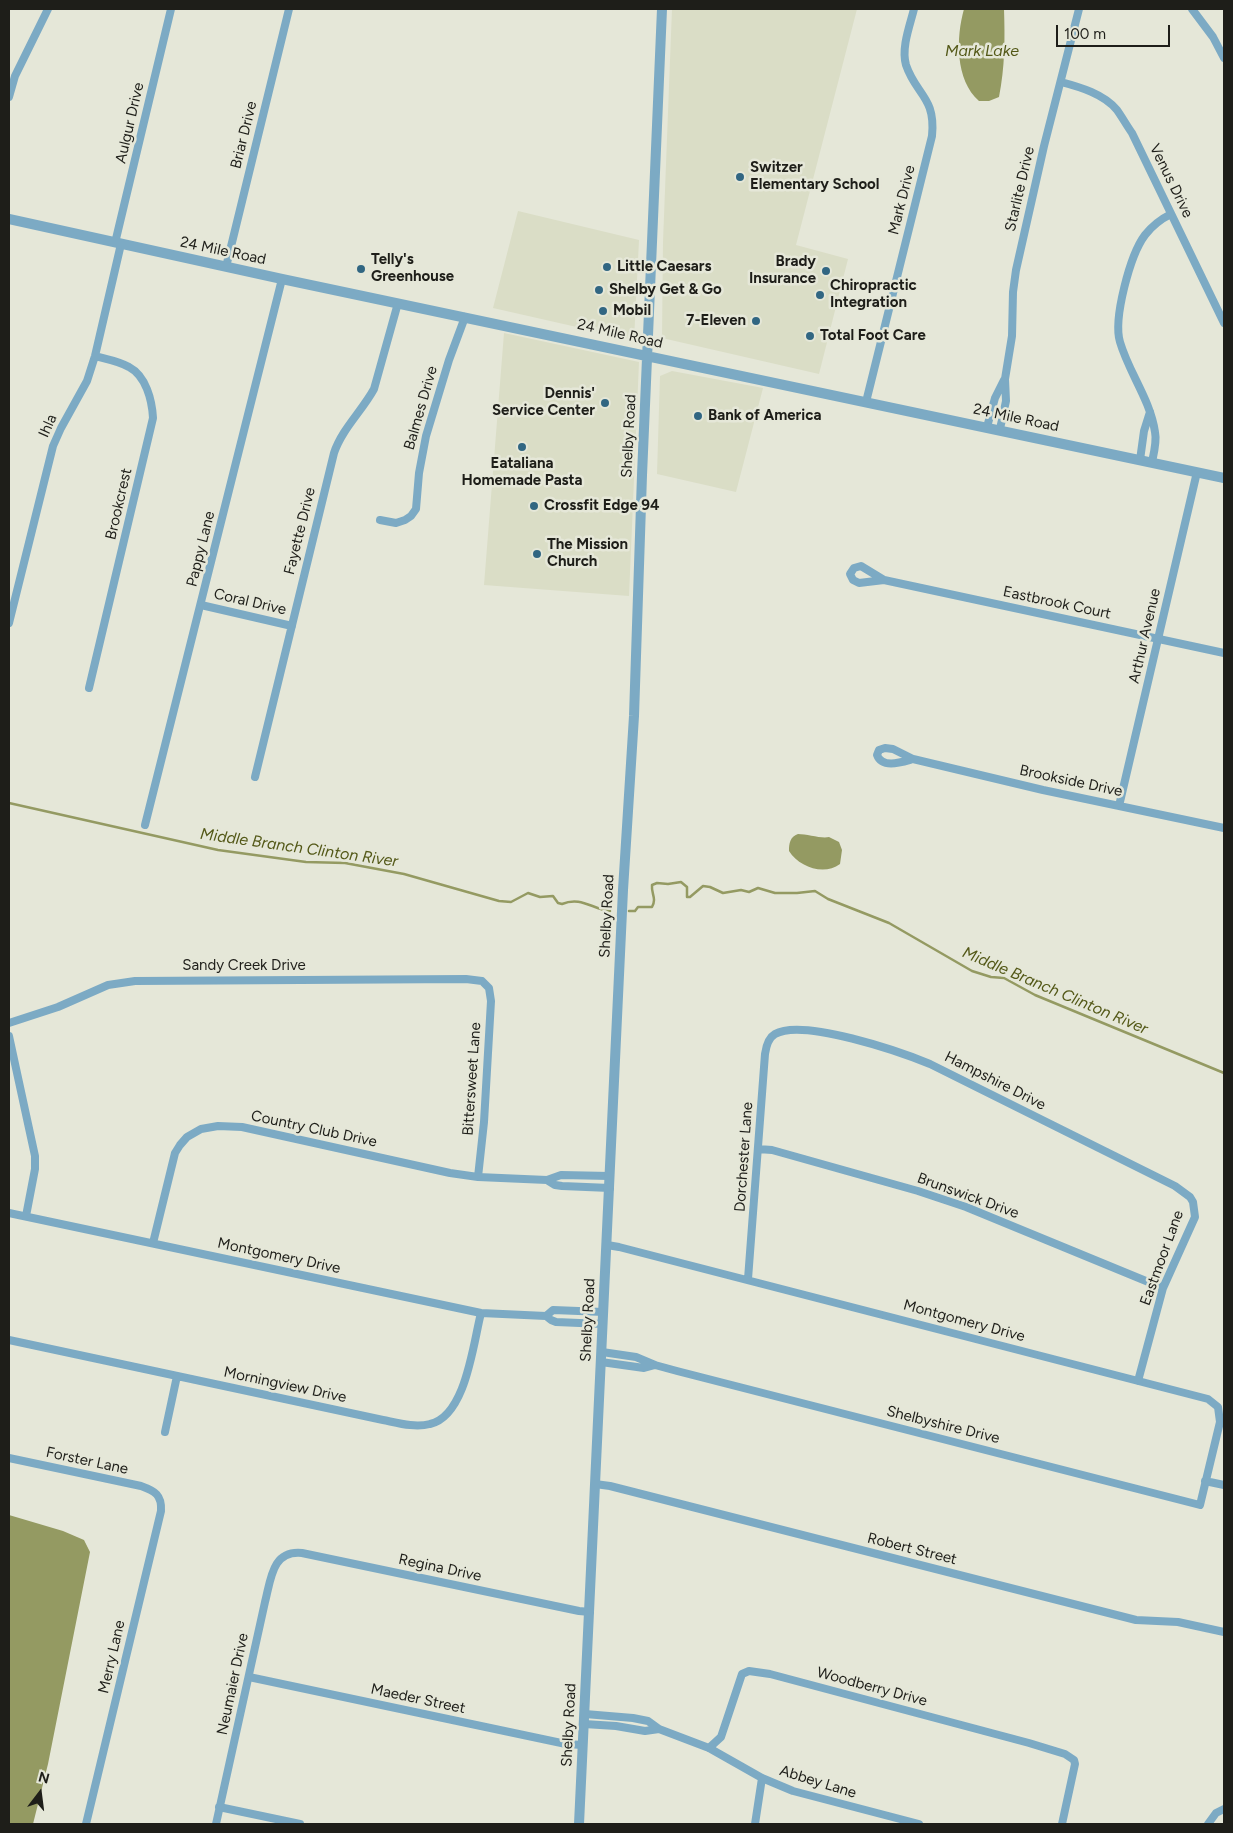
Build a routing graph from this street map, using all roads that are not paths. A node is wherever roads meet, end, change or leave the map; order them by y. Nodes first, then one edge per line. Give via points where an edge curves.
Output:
1 (48, 9) edge
2 (172, 9) edge
3 (289, 9) edge
4 (662, 9) edge
5 (914, 9) edge
6 (1079, 9) edge
7 (1192, 9) edge
8 (1224, 58) edge
9 (1061, 82) junction
10 (9, 97) edge
11 (1171, 214) junction
12 (9, 220) edge
13 (118, 244) junction
14 (226, 267) junction
15 (282, 279) junction
16 (398, 303) junction
17 (465, 317) junction
18 (1224, 322) edge
19 (95, 356) junction
20 (648, 356) junction
21 (1006, 379) junction
22 (866, 402) junction
23 (1150, 412) junction
24 (987, 427) junction
25 (1000, 430) junction
26 (1140, 460) junction
27 (1152, 462) junction
28 (1197, 472) junction
29 (1224, 478) edge
30 (380, 520) dead end
31 (884, 580) dead end
32 (201, 605) junction
33 (9, 623) edge
34 (292, 626) junction
35 (1158, 638) junction
36 (1224, 653) edge
37 (89, 688) dead end
38 (913, 759) dead end
39 (255, 777) dead end
40 (1119, 806) junction
41 (145, 825) dead end
42 (1224, 828) edge
43 (487, 984) joint
44 (9, 1023) edge
45 (9, 1036) edge
46 (770, 1038) joint
47 (758, 1149) junction
48 (610, 1176) junction
49 (478, 1177) junction
50 (547, 1180) junction
51 (610, 1188) junction
52 (1193, 1202) joint
53 (9, 1213) edge
54 (26, 1216) junction
55 (153, 1243) junction
56 (607, 1245) junction
57 (748, 1279) junction
58 (1163, 1288) junction
59 (604, 1312) junction
60 (481, 1313) junction
61 (546, 1316) junction
62 (603, 1324) junction
63 (9, 1340) edge
64 (602, 1357) junction
65 (177, 1376) junction
66 (1138, 1381) junction
67 (165, 1432) dead end
68 (9, 1458) edge
69 (1205, 1481) junction
70 (595, 1484) junction
71 (1224, 1485) edge
72 (158, 1495) joint
73 (285, 1554) joint
74 (590, 1612) junction
75 (1224, 1632) edge
76 (248, 1677) junction
77 (584, 1719) junction
78 (583, 1745) junction
79 (710, 1748) junction
80 (762, 1778) junction
81 (219, 1807) junction
82 (1222, 1810) edge
83 (86, 1824) edge
84 (216, 1824) edge
85 (300, 1824) edge
86 (579, 1824) edge
87 (755, 1824) edge
88 (920, 1824) edge
89 (1062, 1824) edge
90 (1208, 1824) edge

1 - 10 street via 22,61
2 - 13 street, Aulgur Drive
3 - 14 street, Briar Drive
4 - 20 street, Shelby Road
5 - 22 street, Mark Drive via 906,44 906,64 932,112 932,136
6 - 9 street, Starlite Drive
7 - 8 street via 1213,36
9 - 11 street, Venus Drive via 1095,94 1116,109 1132,133
9 - 21 street, Starlite Drive via 1016,270
11 - 18 street, Venus Drive
11 - 23 street via 1154,225 1138,247 1118,324 1124,352
12 - 13 street, 24 Mile Road
13 - 14 street, 24 Mile Road
13 - 19 street, Ihla
14 - 15 street, 24 Mile Road
15 - 16 street, 24 Mile Road
15 - 32 street, Pappy Lane
16 - 17 street, 24 Mile Road
16 - 34 street, Fayette Drive via 374,388 340,436 334,453
17 - 20 street, 24 Mile Road
17 - 30 street, Balmes Drive via 426,436 416,509 404,520
19 - 33 street, Ihla via 87,381 53,446
19 - 37 street, Brookcrest via 122,364 138,374 152,404 153,418
20 - 22 street, 24 Mile Road
20 - 48 street, Shelby Road
21 - 24 street, Starlite Drive via 994,398
21 - 25 street, Starlite Drive
22 - 24 street, 24 Mile Road
23 - 26 street
23 - 27 street via 1156,433
24 - 25 street, 24 Mile Road
25 - 26 street, 24 Mile Road
26 - 27 street, 24 Mile Road
27 - 28 street, 24 Mile Road
28 - 29 street, 24 Mile Road
28 - 35 street, Arthur Avenue
31 - 35 street, Eastbrook Court
32 - 34 street, Coral Drive
32 - 41 street, Pappy Lane
34 - 39 street, Fayette Drive
35 - 36 street, Eastbrook Court
35 - 40 street, Arthur Avenue
38 - 40 street, Brookside Drive
40 - 42 street, Brookside Drive
43 - 44 street, Sandy Creek Drive via 466,979 135,981 108,986 52,1010
43 - 49 street, Bittersweet Lane via 491,1001
45 - 54 street via 35,1156
46 - 47 street, Dorchester Lane via 765,1054
46 - 52 street, Hampshire Drive via 782,1031 811,1031 864,1041 912,1057 1175,1186
47 - 57 street, Dorchester Lane
47 - 58 street, Brunswick Drive via 772,1150 944,1199
48 - 50 street, Country Club Drive via 561,1175
48 - 51 street, Shelby Road
49 - 50 street, Country Club Drive
49 - 55 street, Country Club Drive via 242,1127 210,1126 192,1133 175,1153
50 - 51 street, Country Club Drive via 562,1186
51 - 56 street, Shelby Road
52 - 58 street, Eastmoor Lane via 1195,1216
53 - 54 street, Montgomery Drive
54 - 55 street, Montgomery Drive
55 - 60 street, Montgomery Drive
56 - 57 street, Montgomery Drive
56 - 59 street, Shelby Road
57 - 66 street, Montgomery Drive
58 - 66 street, Eastmoor Lane
59 - 61 street, Montgomery Drive via 553,1310
59 - 62 street, Shelby Road
60 - 61 street, Montgomery Drive
60 - 65 street, Morningview Drive via 460,1396 445,1417 429,1425 406,1425
61 - 62 street, Montgomery Drive via 556,1322
62 - 64 street, Shelby Road
63 - 65 street, Morningview Drive
64 - 69 street, Shelbyshire Drive via 644,1368 655,1366 1200,1505
64 - 70 street, Shelby Road
65 - 67 street
66 - 69 street, Montgomery Drive via 1208,1399 1218,1407 1220,1422
68 - 72 street, Forster Lane via 141,1486
69 - 71 street
70 - 74 street, Shelby Road
70 - 75 street, Robert Street via 1136,1620 1178,1622
72 - 83 street, Merry Lane via 161,1511
73 - 74 street, Regina Drive via 302,1553
73 - 76 street, Neumaier Drive via 272,1576
74 - 77 street, Shelby Road
76 - 78 street, Maeder Street
76 - 81 street, Neumaier Drive
77 - 78 street, Shelby Road
77 - 79 street, Abbey Lane via 645,1731 659,1729
78 - 86 street, Shelby Road
79 - 80 street, Abbey Lane
79 - 89 street, Woodberry Drive via 722,1737 742,1674 752,1670 1065,1754 1074,1760 1074,1772
80 - 87 street
80 - 88 street, Abbey Lane via 807,1796
81 - 84 street, Neumaier Drive
81 - 85 street
82 - 90 street

